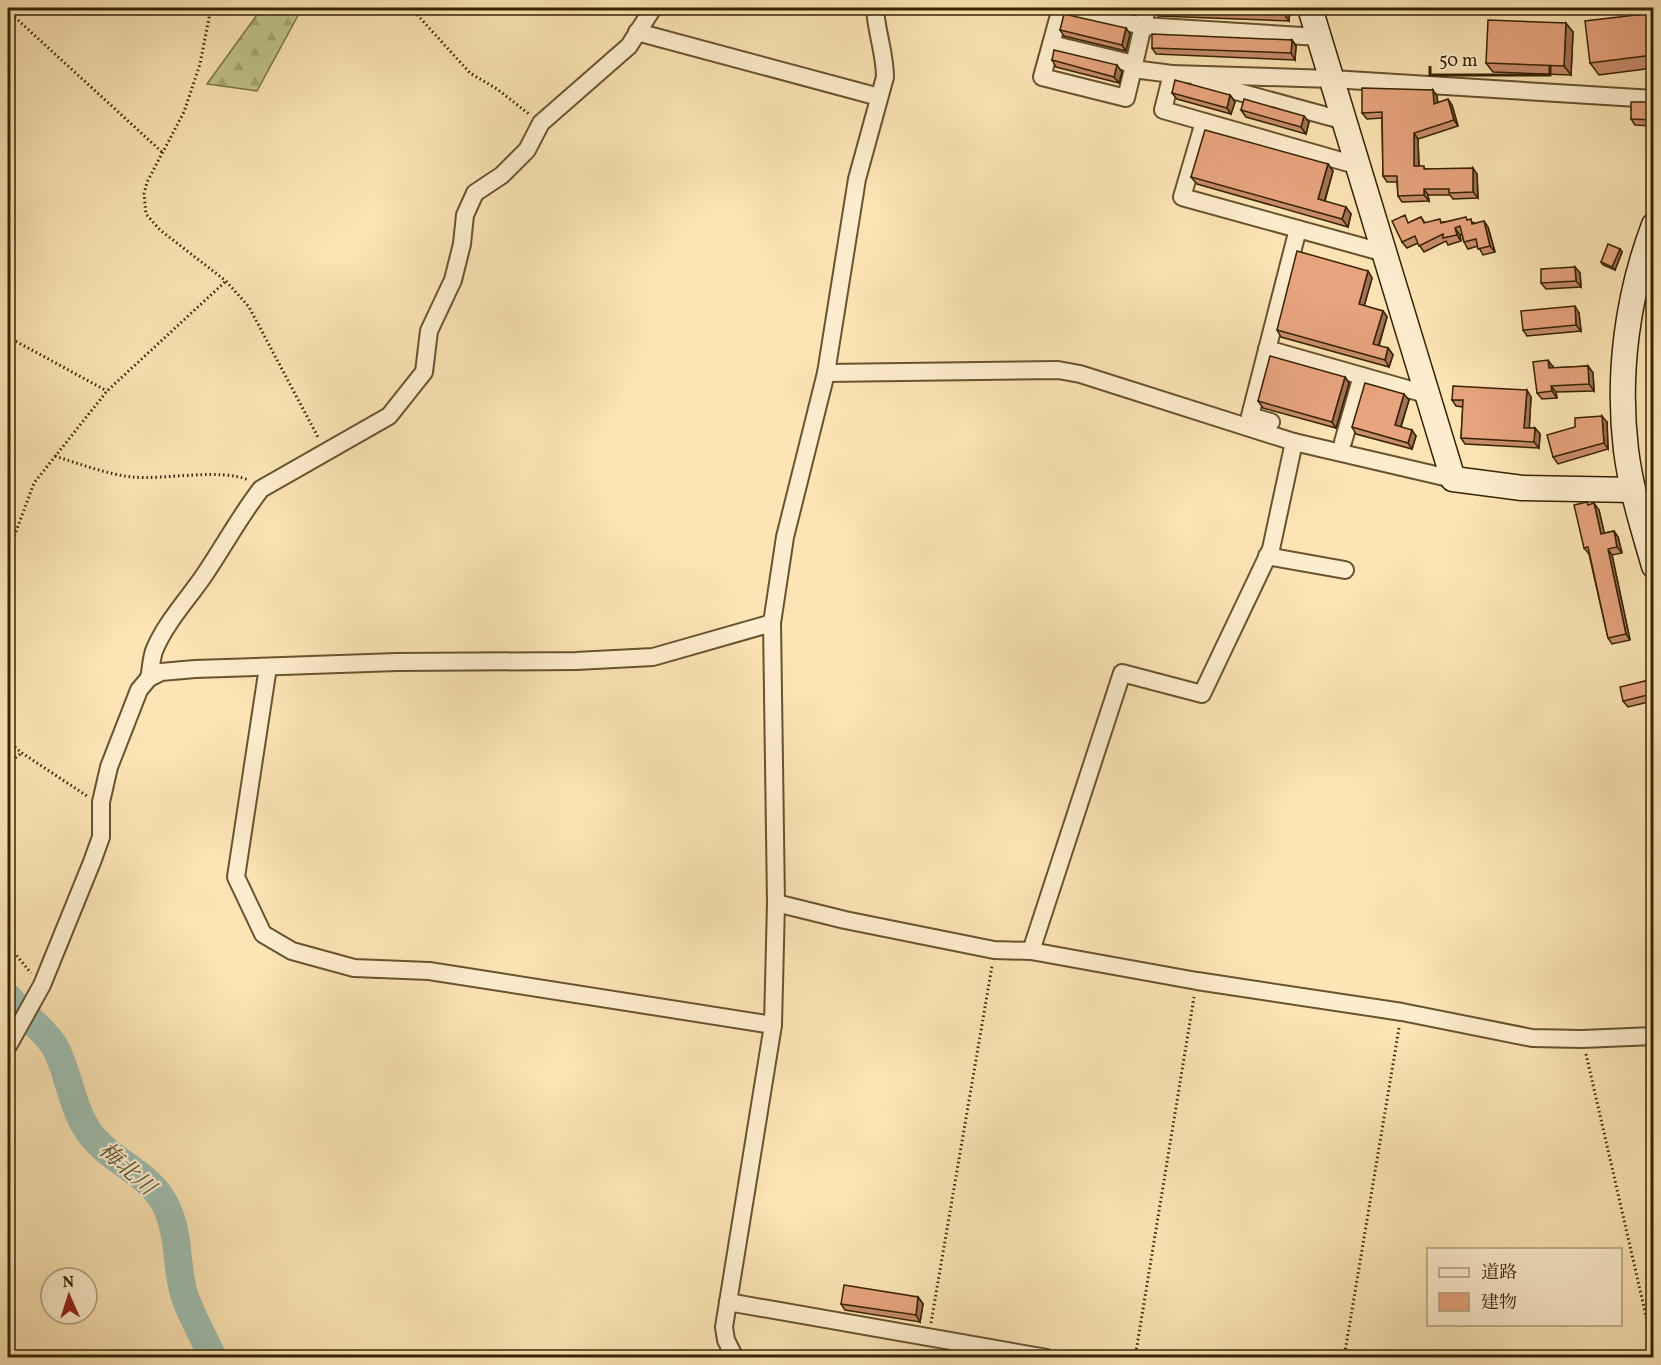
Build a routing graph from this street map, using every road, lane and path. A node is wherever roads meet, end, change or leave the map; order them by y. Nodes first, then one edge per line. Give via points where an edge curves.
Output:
1 (211, 8) edge
2 (411, 8) edge
3 (653, 8) edge
4 (875, 8) edge
5 (1062, 8) edge
6 (1147, 8) edge
7 (1310, 8) edge
8 (8, 11) edge
9 (1143, 26) junction
10 (637, 32) junction
11 (1319, 37) junction
12 (1051, 44) junction
13 (1134, 66) junction
14 (1172, 74) junction
15 (1332, 79) junction
16 (879, 97) junction
17 (1653, 99) edge
18 (1345, 121) junction
19 (1204, 122) junction
20 (541, 123) junction
21 (162, 152) junction
22 (1359, 166) junction
23 (1653, 225) edge
24 (1298, 229) junction
25 (1385, 253) junction
26 (226, 280) junction
27 (8, 337) edge
28 (1267, 349) junction
29 (826, 373) junction
30 (1362, 376) junction
31 (107, 391) junction
32 (1429, 395) junction
33 (1294, 442) junction
34 (1343, 442) junction
35 (326, 452) junction
36 (55, 456) junction
37 (1426, 461) dead end
38 (1453, 479) junction
39 (261, 489) junction
40 (1634, 490) junction
41 (1653, 509) edge
42 (8, 553) edge
43 (1267, 556) junction
44 (1653, 566) edge
45 (1345, 570) dead end
46 (772, 623) junction
47 (268, 667) junction
48 (149, 678) junction
49 (8, 741) edge
50 (22, 753) junction
51 (8, 764) edge
52 (101, 802) junction
53 (777, 903) junction
54 (8, 945) edge
55 (994, 950) junction
56 (1031, 951) junction
57 (1197, 981) junction
58 (42, 985) junction
59 (1402, 1012) junction
60 (773, 1025) junction
61 (1653, 1036) edge
62 (1582, 1040) junction
63 (8, 1046) edge
64 (728, 1302) junction
65 (928, 1337) junction
66 (1653, 1351) edge
67 (735, 1358) edge
68 (1047, 1358) edge
69 (1135, 1358) edge
70 (1344, 1358) edge

1 - 21 path via 200,64 184,112
2 - 20 path via 470,73
3 - 10 street
4 - 16 street via 885,59
5 - 9 street
5 - 12 street
6 - 9 street
7 - 11 street
8 - 21 path
9 - 11 street
9 - 13 street
10 - 16 street
10 - 20 street via 629,46
11 - 15 street
12 - 13 street
12 - 13 street via 1042,77 1126,98
13 - 14 street
14 - 15 street
14 - 18 street
14 - 19 street via 1163,110
15 - 17 street
15 - 18 street
16 - 29 street via 857,179
18 - 22 street
19 - 22 street
19 - 24 street via 1182,197
20 - 35 street via 527,150 502,175 475,193 465,215 453,280 429,331 424,372 388,416
21 - 26 path via 147,182 146,214 160,230
22 - 25 street
23 - 40 street via 1637,279 1624,369 1626,451
24 - 25 street
24 - 28 street
25 - 32 street
26 - 31 path
26 - 35 path via 249,307
27 - 31 path
28 - 30 street
28 - 34 street via 1250,416
29 - 33 street via 1058,370
29 - 46 street via 785,537
30 - 32 street
30 - 34 street
31 - 36 path
32 - 38 street
33 - 38 street
33 - 43 street
34 - 37 street
35 - 39 street
36 - 39 path via 134,477 245,478
36 - 42 path via 34,483
38 - 40 street via 1522,488
39 - 48 street via 154,651
40 - 41 street
40 - 44 street
43 - 45 street
43 - 56 street via 1202,694 1122,673
46 - 47 street via 653,657
46 - 53 street
47 - 48 street via 161,672
47 - 60 street via 236,877 263,934 292,951 354,968 429,971
48 - 52 street via 139,690 118,742
49 - 50 path
50 - 51 path
50 - 52 path
52 - 58 street via 101,837
53 - 55 street
53 - 60 street
54 - 58 path
55 - 56 street
55 - 65 path
56 - 57 street
57 - 59 street
57 - 69 path
58 - 63 street
59 - 62 street via 1532,1038
59 - 70 path
60 - 64 street
61 - 62 street
62 - 66 path
64 - 65 street
64 - 67 street via 724,1327
65 - 68 street

